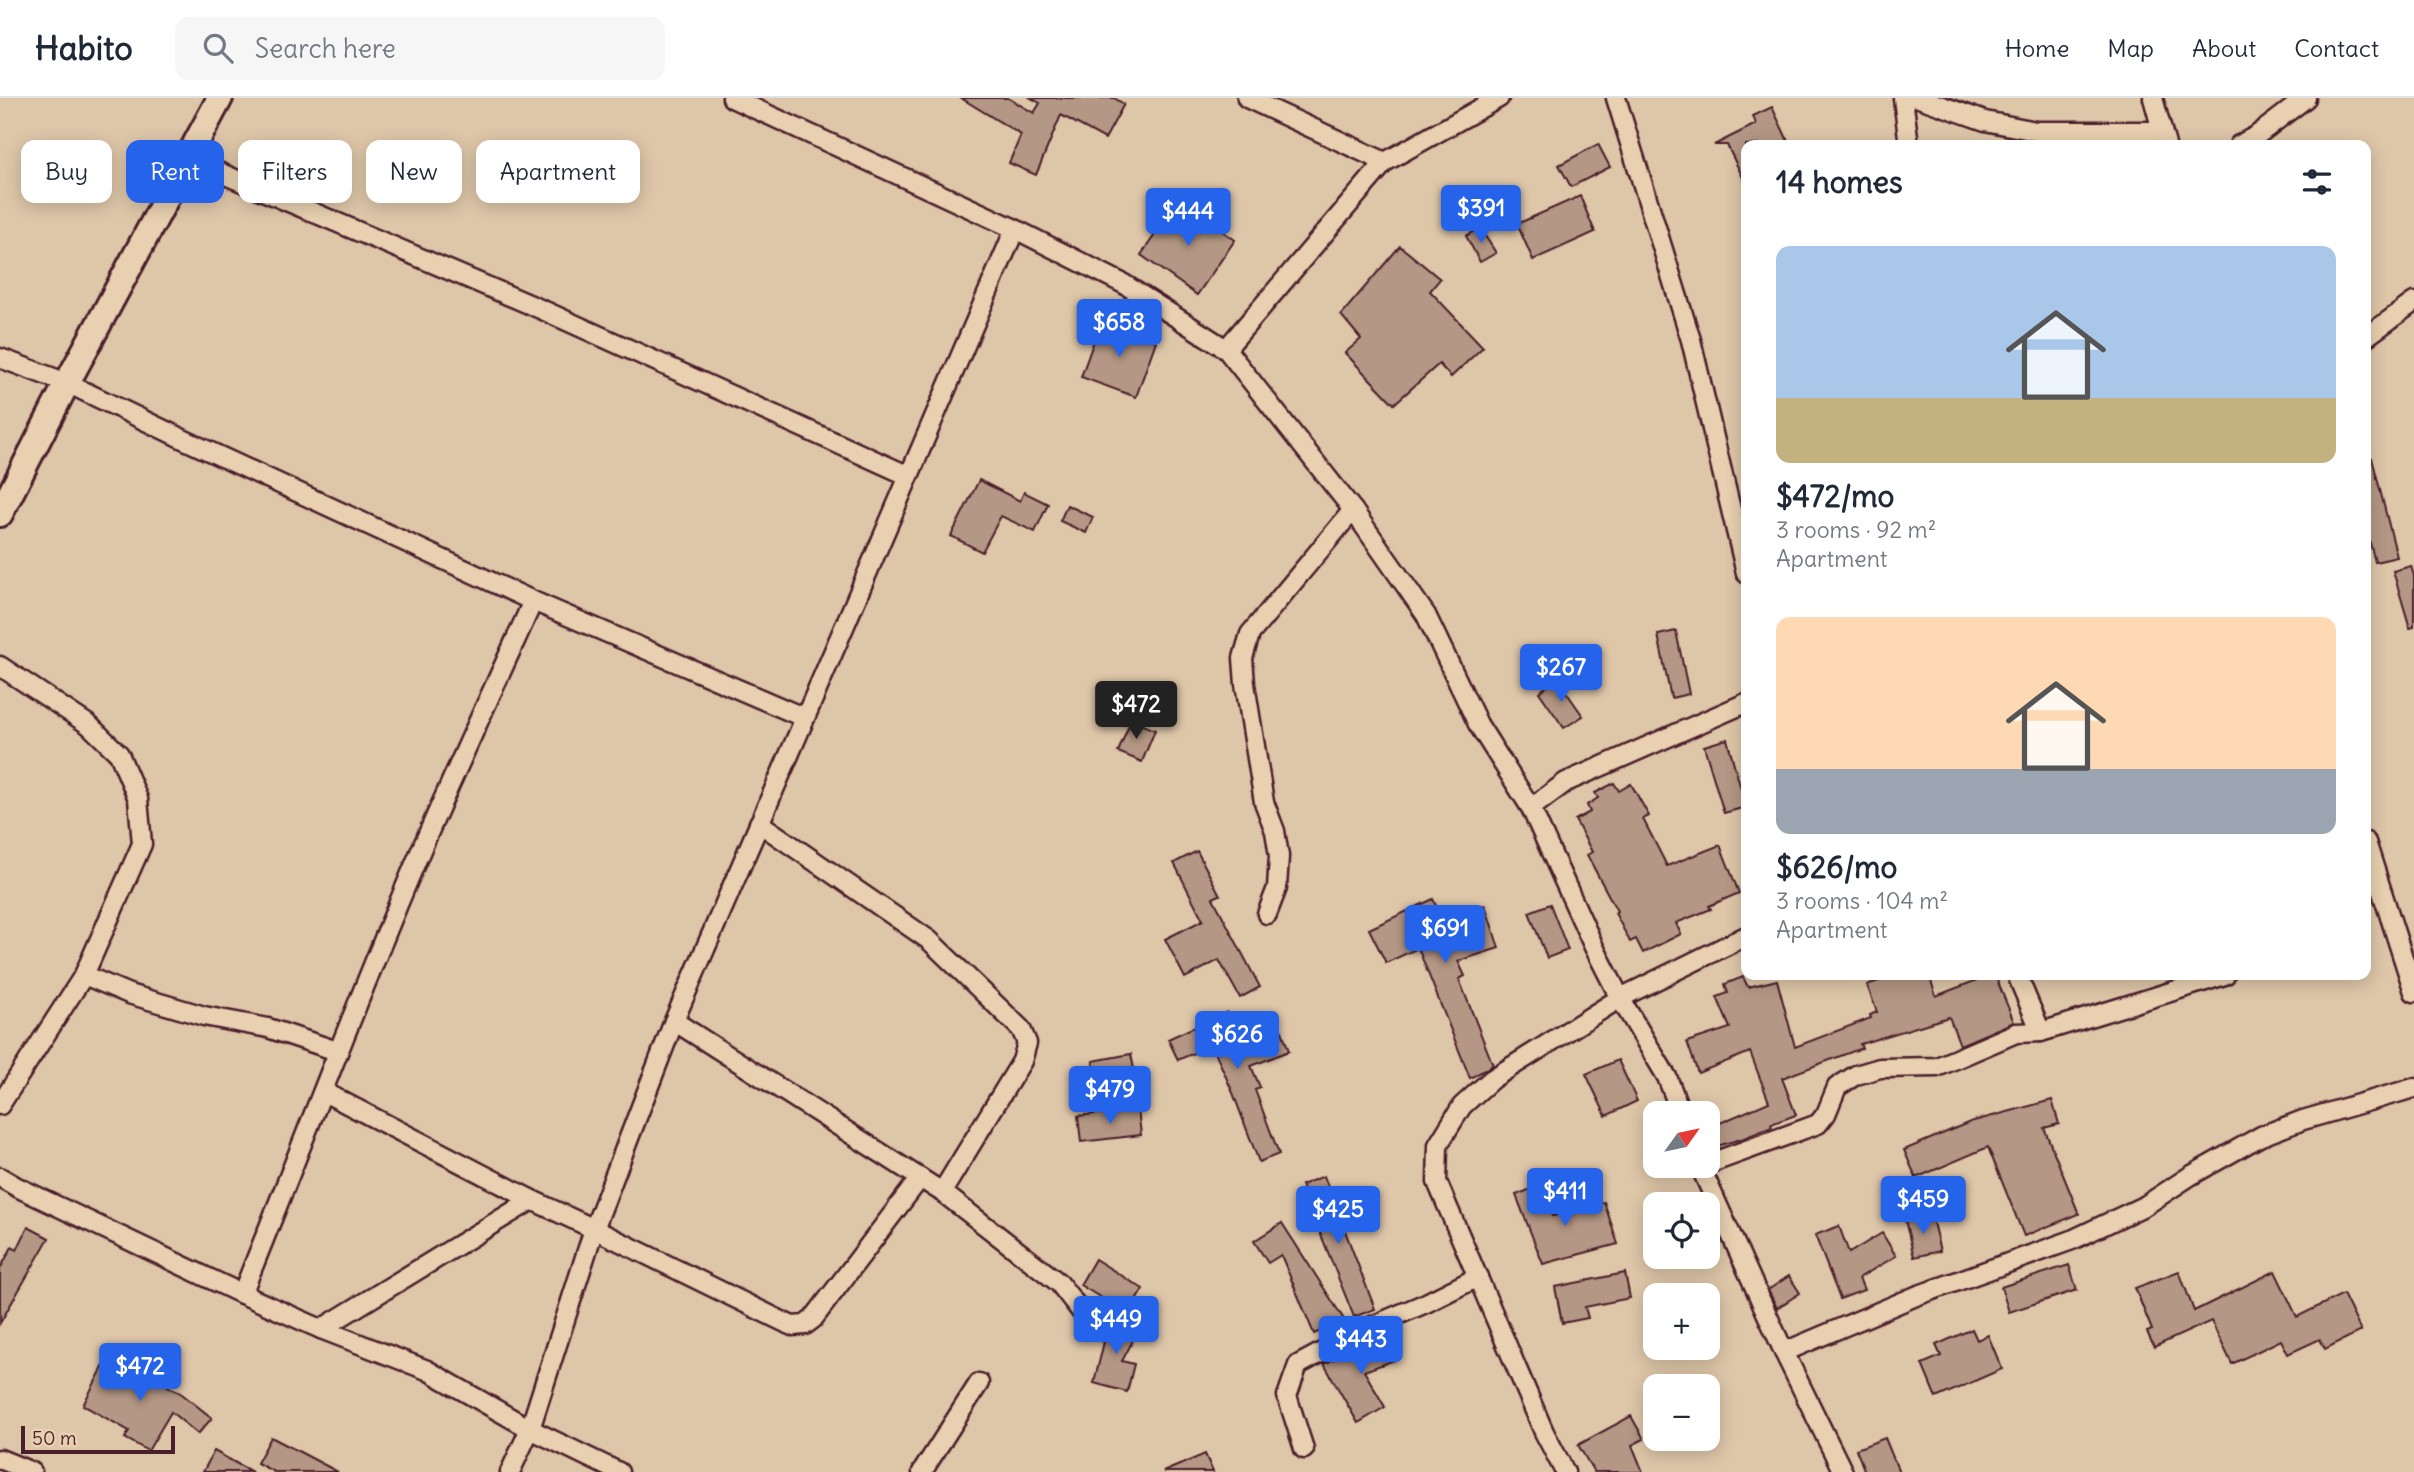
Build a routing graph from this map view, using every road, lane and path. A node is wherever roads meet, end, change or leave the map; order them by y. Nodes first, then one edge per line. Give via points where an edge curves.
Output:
1 (220, 98) edge
2 (732, 98) edge
3 (1247, 98) edge
4 (1499, 98) edge
5 (1616, 98) edge
6 (1903, 98) edge
7 (1919, 98) edge
8 (2153, 98) edge
9 (2306, 98) edge
10 (2163, 138) edge
11 (198, 140) edge
12 (1908, 140) edge
13 (2248, 140) edge
14 (1385, 162) junction
15 (224, 174) edge
16 (164, 203) edge
17 (1015, 229) junction
18 (2414, 302) edge
19 (2371, 333) edge
20 (1226, 349) junction
21 (0, 358) edge
22 (67, 383) junction
23 (909, 476) junction
24 (1739, 509) edge
25 (1353, 510) junction
26 (0, 514) edge
27 (1741, 527) edge
28 (533, 601) junction
29 (0, 666) edge
30 (1741, 705) edge
31 (805, 718) junction
32 (1531, 808) junction
33 (759, 823) junction
34 (2371, 858) edge
35 (1267, 914) dead end
36 (1741, 938) edge
37 (84, 975) junction
38 (2019, 980) edge
39 (2209, 980) edge
40 (2414, 992) edge
41 (1620, 998) junction
42 (674, 1021) junction
43 (2041, 1032) junction
44 (337, 1051) junction
45 (2414, 1088) edge
46 (324, 1092) junction
47 (1676, 1101) edge
48 (0, 1105) edge
49 (1720, 1160) edge
50 (0, 1177) edge
51 (920, 1178) junction
52 (1706, 1178) edge
53 (942, 1192) junction
54 (532, 1200) junction
55 (594, 1229) junction
56 (1478, 1277) junction
57 (242, 1294) junction
58 (1087, 1318) dead end
59 (321, 1329) junction
60 (1784, 1352) junction
61 (979, 1383) dead end
62 (530, 1429) junction
63 (1304, 1448) dead end
64 (0, 1459) edge
65 (32, 1472) edge
66 (510, 1472) edge
67 (620, 1472) edge
68 (922, 1472) edge
69 (1565, 1472) edge
70 (1843, 1472) edge

1 - 11 street
2 - 17 street
3 - 14 street
4 - 14 street
5 - 24 street
6 - 12 street
7 - 10 street via 1985,121 2036,131
8 - 10 street
9 - 13 street
14 - 20 street
15 - 23 street via 545,311
16 - 22 street
17 - 20 street via 1124,284
17 - 23 street
18 - 19 street
20 - 25 street
21 - 22 street
22 - 26 street
22 - 28 street
23 - 31 street
24 - 27 street
25 - 32 street via 1426,615 1478,724
25 - 35 street via 1251,634 1243,658 1253,744 1279,856 1277,888
28 - 31 street
28 - 44 street
29 - 37 street via 89,725 119,754 138,799 142,844
30 - 32 street via 1566,782
31 - 33 street
32 - 41 street
33 - 42 street
33 - 53 street via 929,940 1021,1029 1027,1043 1021,1061
34 - 40 street
36 - 41 street
37 - 44 street via 129,994 204,1016 268,1028
37 - 48 street
38 - 43 street
39 - 43 street
41 - 47 street
41 - 56 street via 1492,1079 1462,1107 1438,1145 1437,1182
42 - 51 street
42 - 55 street
43 - 49 street via 2016,1034 1937,1067 1881,1068 1856,1075 1837,1087 1818,1124
44 - 46 street
45 - 60 street via 2261,1136 2146,1205 2072,1240 1916,1296
46 - 54 street
46 - 57 street
50 - 57 street
51 - 53 street
51 - 55 street via 804,1325 792,1326
52 - 60 street
53 - 58 street via 1059,1283
54 - 55 street
54 - 59 street
55 - 62 street
56 - 63 street via 1298,1364 1287,1396
56 - 69 street
57 - 59 street
59 - 62 street via 427,1370
60 - 70 street
61 - 68 street
62 - 66 street
62 - 67 street
64 - 65 street

